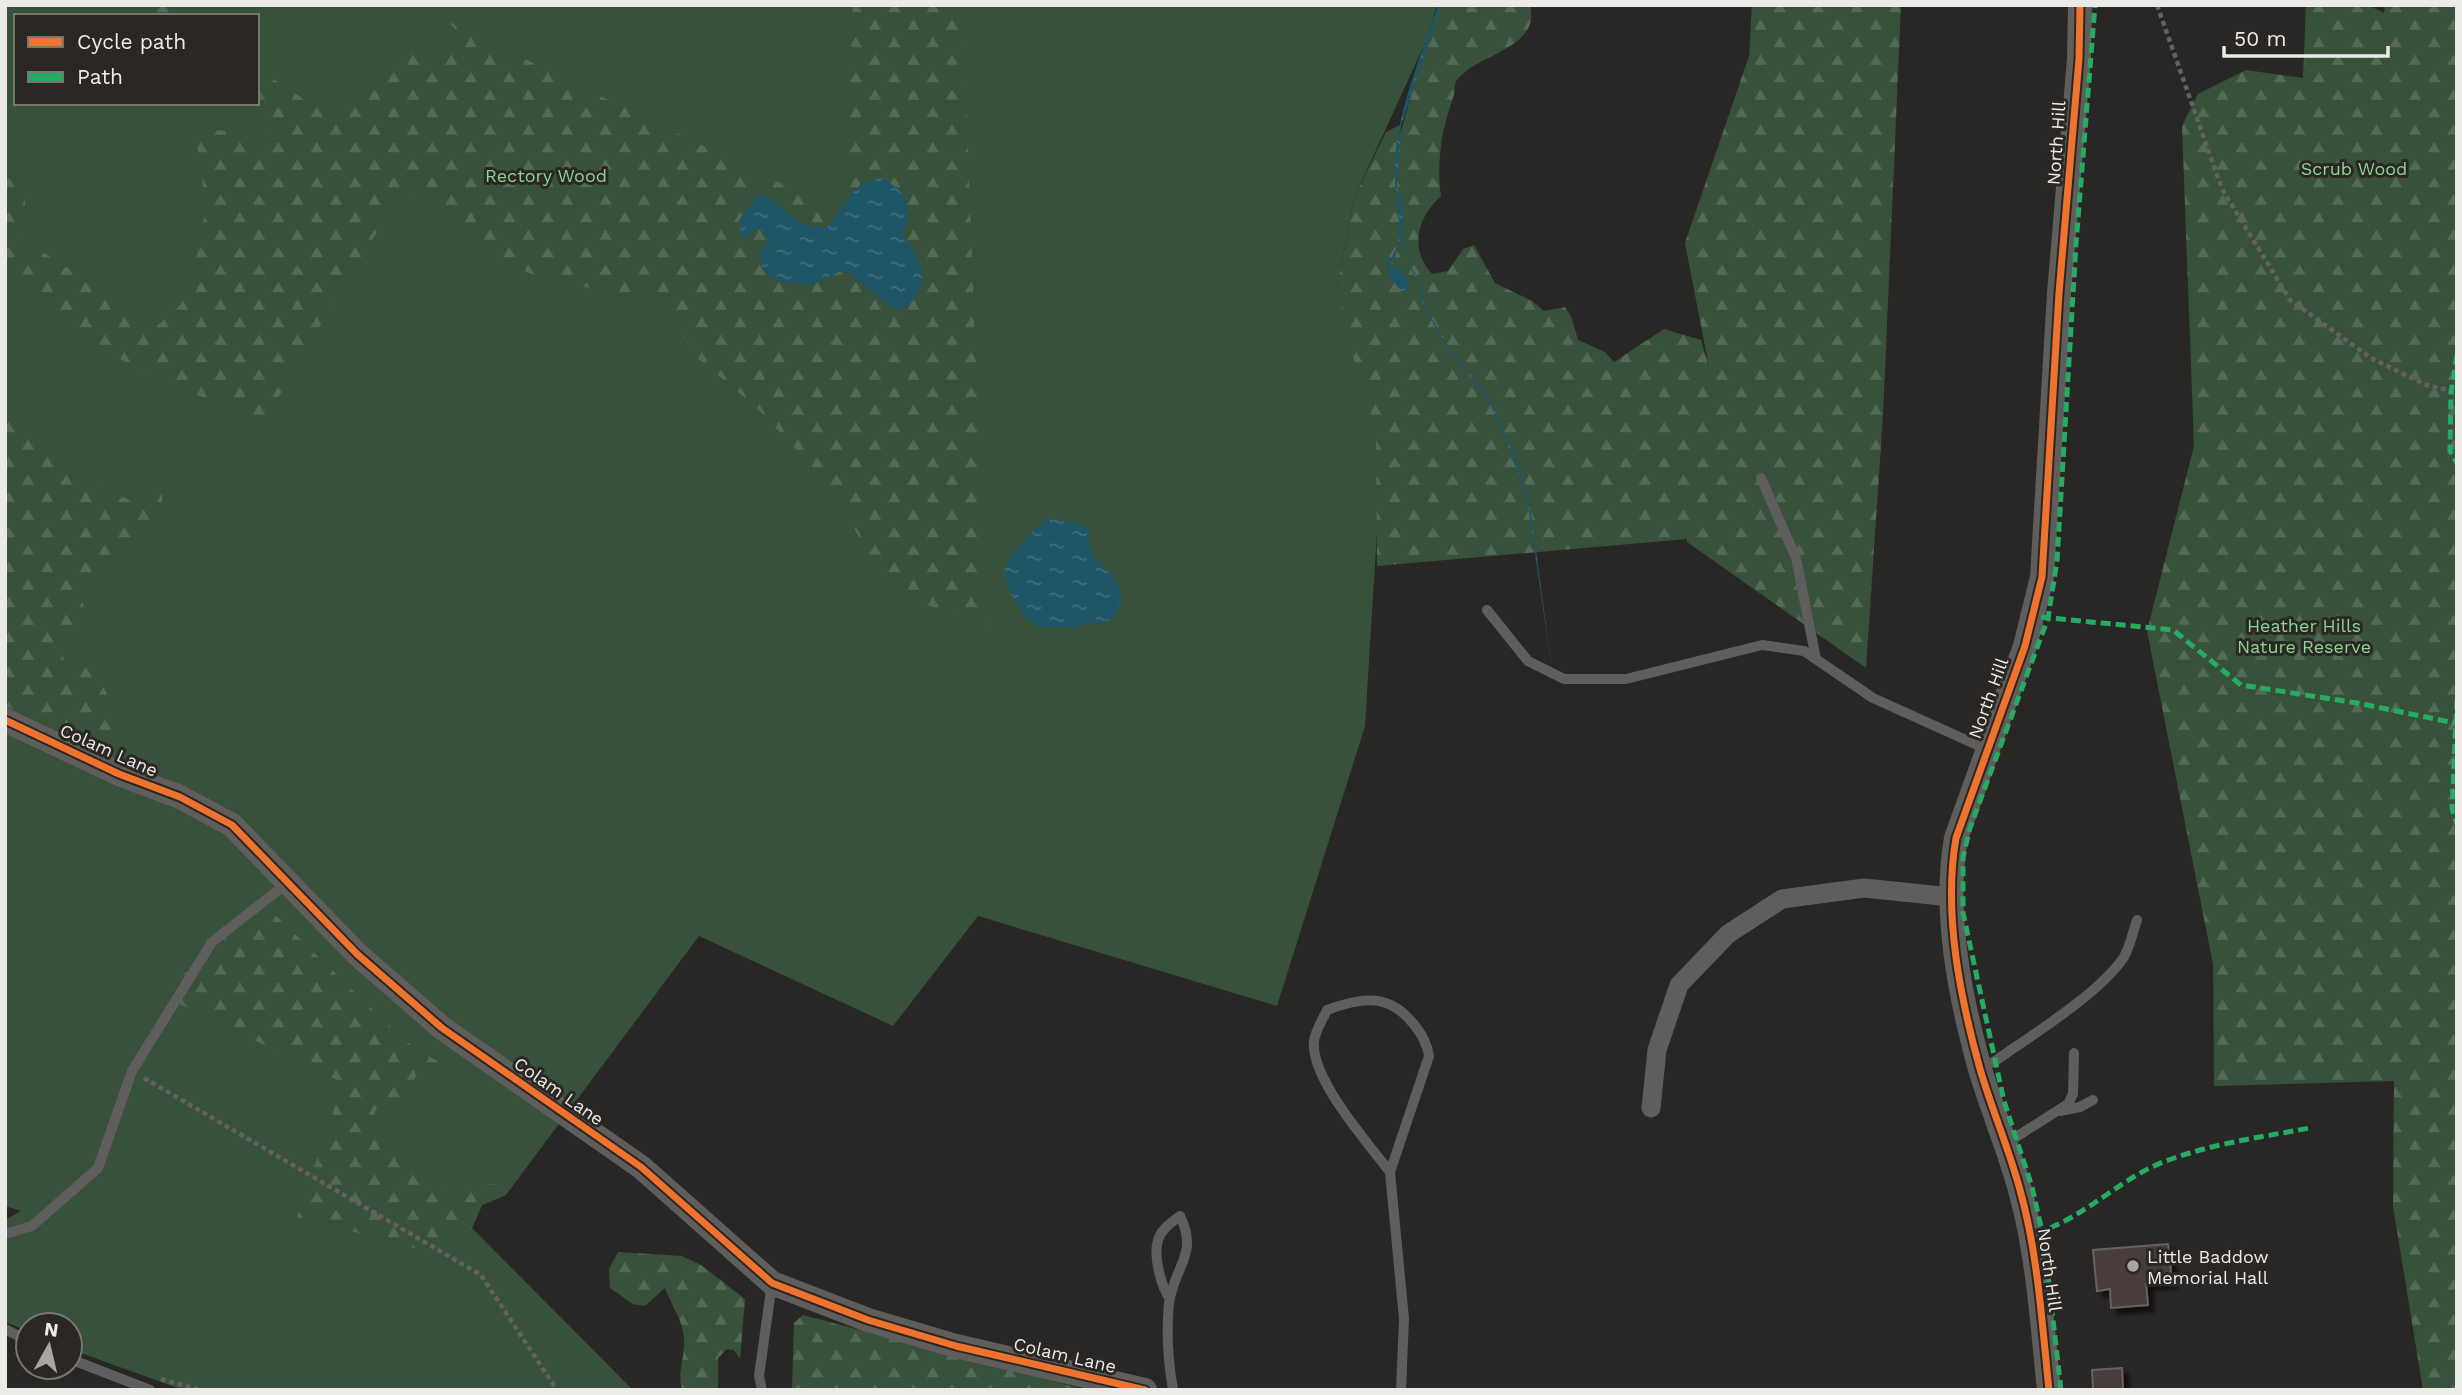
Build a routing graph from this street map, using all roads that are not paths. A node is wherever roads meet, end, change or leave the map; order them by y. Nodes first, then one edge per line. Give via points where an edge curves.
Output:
1 (2080, 5) edge
2 (1761, 478) dead end
3 (1487, 610) dead end
4 (1816, 659) junction
5 (5, 720) edge
6 (1986, 749) junction
7 (287, 883) junction
8 (1951, 897) junction
9 (2137, 920) dead end
10 (2074, 1053) dead end
11 (1980, 1068) junction
12 (2093, 1100) dead end
13 (1651, 1108) dead end
14 (2056, 1112) junction
15 (2005, 1145) junction
16 (1390, 1172) junction
17 (5, 1234) edge
18 (772, 1283) junction
19 (1170, 1299) junction
20 (84, 1364) edge
21 (150, 1390) edge
22 (762, 1390) edge
23 (1145, 1390) edge
24 (1173, 1390) edge
25 (1401, 1390) edge
26 (2049, 1390) edge

1 - 6 street, North Hill via 2042,577 2025,646
2 - 4 lane via 1796,558
3 - 4 lane via 1528,661 1564,679 1626,679 1762,645 1804,651
4 - 6 lane via 1873,698
5 - 7 street, Colam Lane via 119,774 180,797 232,825
6 - 8 street, North Hill via 1956,838
7 - 17 lane via 212,942 132,1071 98,1168 32,1226
7 - 18 street, Colam Lane via 357,954 442,1028 641,1167
8 - 11 street, North Hill via 1961,987
8 - 13 street via 1864,888 1782,899 1728,934 1679,985 1657,1050
9 - 11 lane via 2124,956 2113,969 2075,1003
10 - 14 lane via 2073,1094
11 - 15 street, North Hill
12 - 14 lane
14 - 15 lane
15 - 26 street, North Hill via 2030,1234
16 - 16 lane via 1336,1101 1323,1076 1314,1041 1327,1010 1348,1002 1385,1002 1427,1042 1429,1055
16 - 25 lane via 1404,1319
18 - 22 lane
18 - 23 street, Colam Lane via 868,1320 956,1346
19 - 19 lane via 1161,1276 1157,1241 1180,1216 1189,1234
19 - 24 lane via 1168,1362
20 - 21 lane

